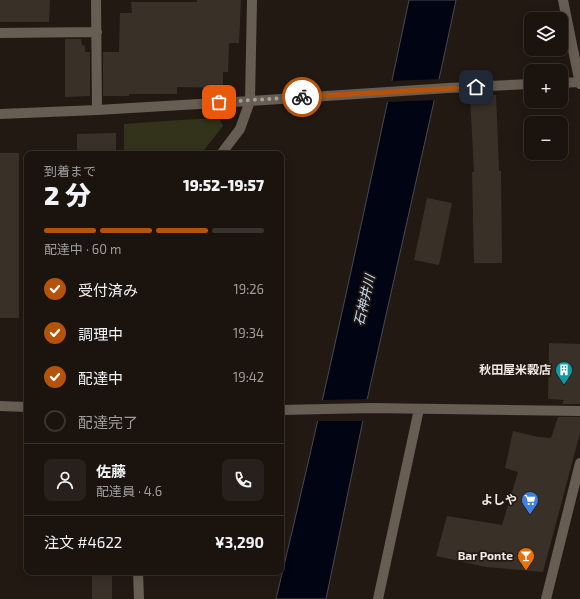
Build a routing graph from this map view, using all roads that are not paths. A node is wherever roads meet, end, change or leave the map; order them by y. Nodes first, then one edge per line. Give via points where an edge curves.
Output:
1 (96, 0) edge
2 (252, 0) edge
3 (563, 0) edge
4 (97, 32) junction
5 (0, 33) edge
6 (568, 83) edge
7 (580, 83) edge
8 (524, 84) edge
9 (250, 100) junction
10 (97, 110) junction
11 (0, 114) edge
12 (223, 151) edge
13 (0, 406) edge
14 (24, 407) edge
15 (419, 409) junction
16 (284, 410) edge
17 (580, 411) edge
18 (580, 463) edge
19 (138, 575) edge
20 (139, 599) edge
21 (378, 599) edge
22 (546, 599) edge

1 - 4 street
2 - 9 street
3 - 7 street
4 - 5 street
4 - 10 street
6 - 7 street
8 - 9 street
9 - 10 street
9 - 12 street via 240,129
10 - 11 street
13 - 14 street
15 - 16 street
15 - 17 street
15 - 21 street
18 - 22 street
19 - 20 street

